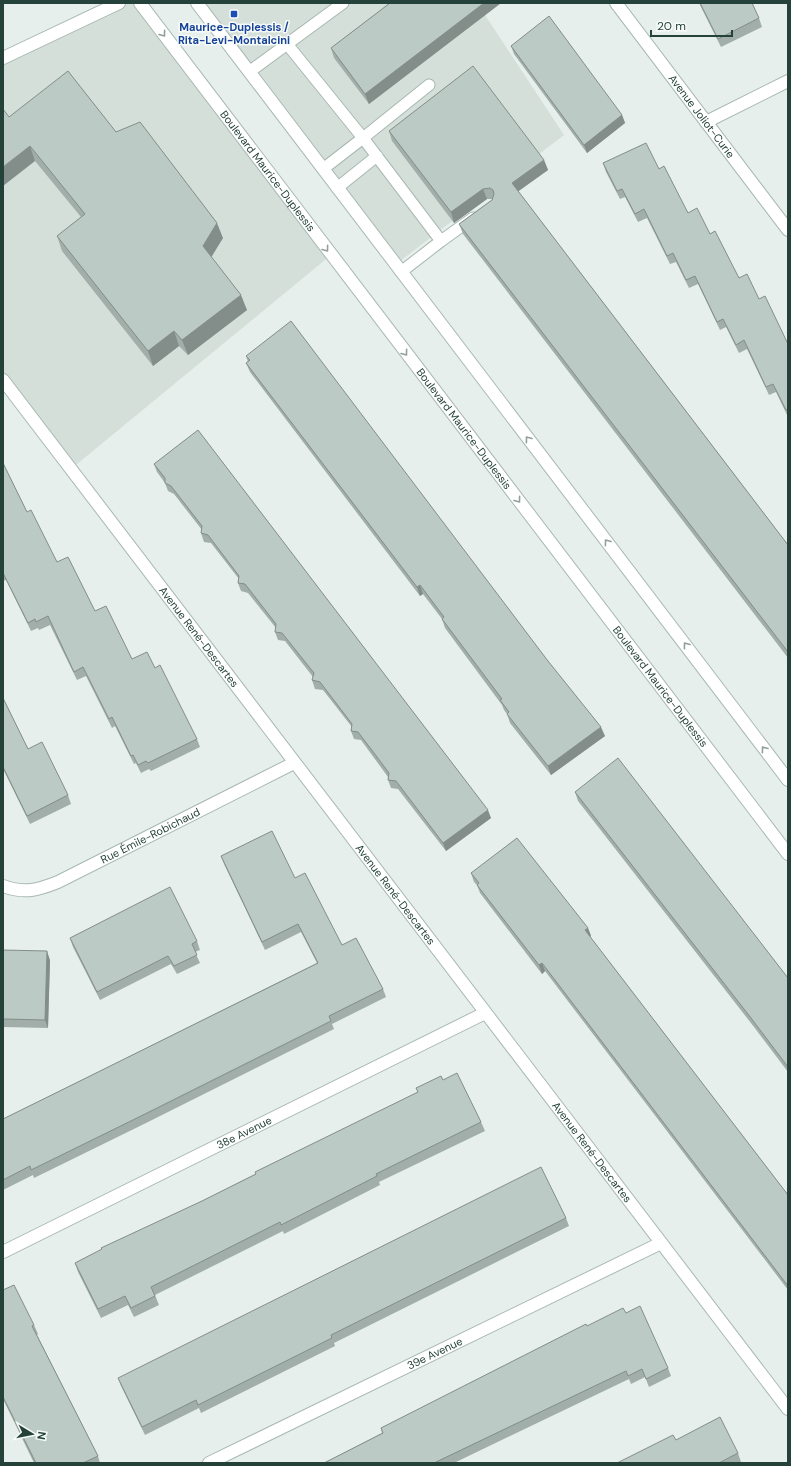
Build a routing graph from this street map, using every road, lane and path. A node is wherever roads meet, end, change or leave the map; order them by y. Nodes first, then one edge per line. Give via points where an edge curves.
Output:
1 (119, 3) edge
2 (140, 3) edge
3 (197, 3) edge
4 (343, 3) edge
5 (616, 3) edge
6 (287, 44) junction
7 (3, 58) edge
8 (250, 72) junction
9 (788, 81) edge
10 (429, 86) dead end
11 (706, 122) junction
12 (363, 138) junction
13 (377, 156) junction
14 (323, 169) junction
15 (337, 188) junction
16 (485, 210) edge
17 (788, 230) edge
18 (441, 241) junction
19 (401, 272) junction
20 (3, 380) edge
21 (294, 763) junction
22 (788, 780) edge
23 (788, 854) edge
24 (3, 886) edge
25 (485, 1013) junction
26 (661, 1243) junction
27 (3, 1252) edge
28 (788, 1409) edge
29 (209, 1463) edge

1 - 7 street
2 -> 23 street, Boulevard Maurice-Duplessis
3 - 8 street
4 - 6 lane
5 - 11 street, Avenue Joliot-Curie
6 - 8 lane
6 - 12 lane
8 - 14 street
9 - 11 street
10 - 12 lane
11 - 17 street, Avenue Joliot-Curie
12 - 13 lane
12 - 14 lane
13 - 15 lane
13 - 18 lane
14 - 15 street
15 - 19 street
16 - 18 lane
18 - 19 lane
22 -> 19 street
20 - 21 street, Avenue René-Descartes
21 - 24 street, Rue Émile-Robichaud via 58,882 36,890 14,890
21 - 25 street, Avenue René-Descartes
25 - 26 street, Avenue René-Descartes
25 - 27 street, 38e Avenue
26 - 28 street, Avenue René-Descartes
26 - 29 street, 39e Avenue

